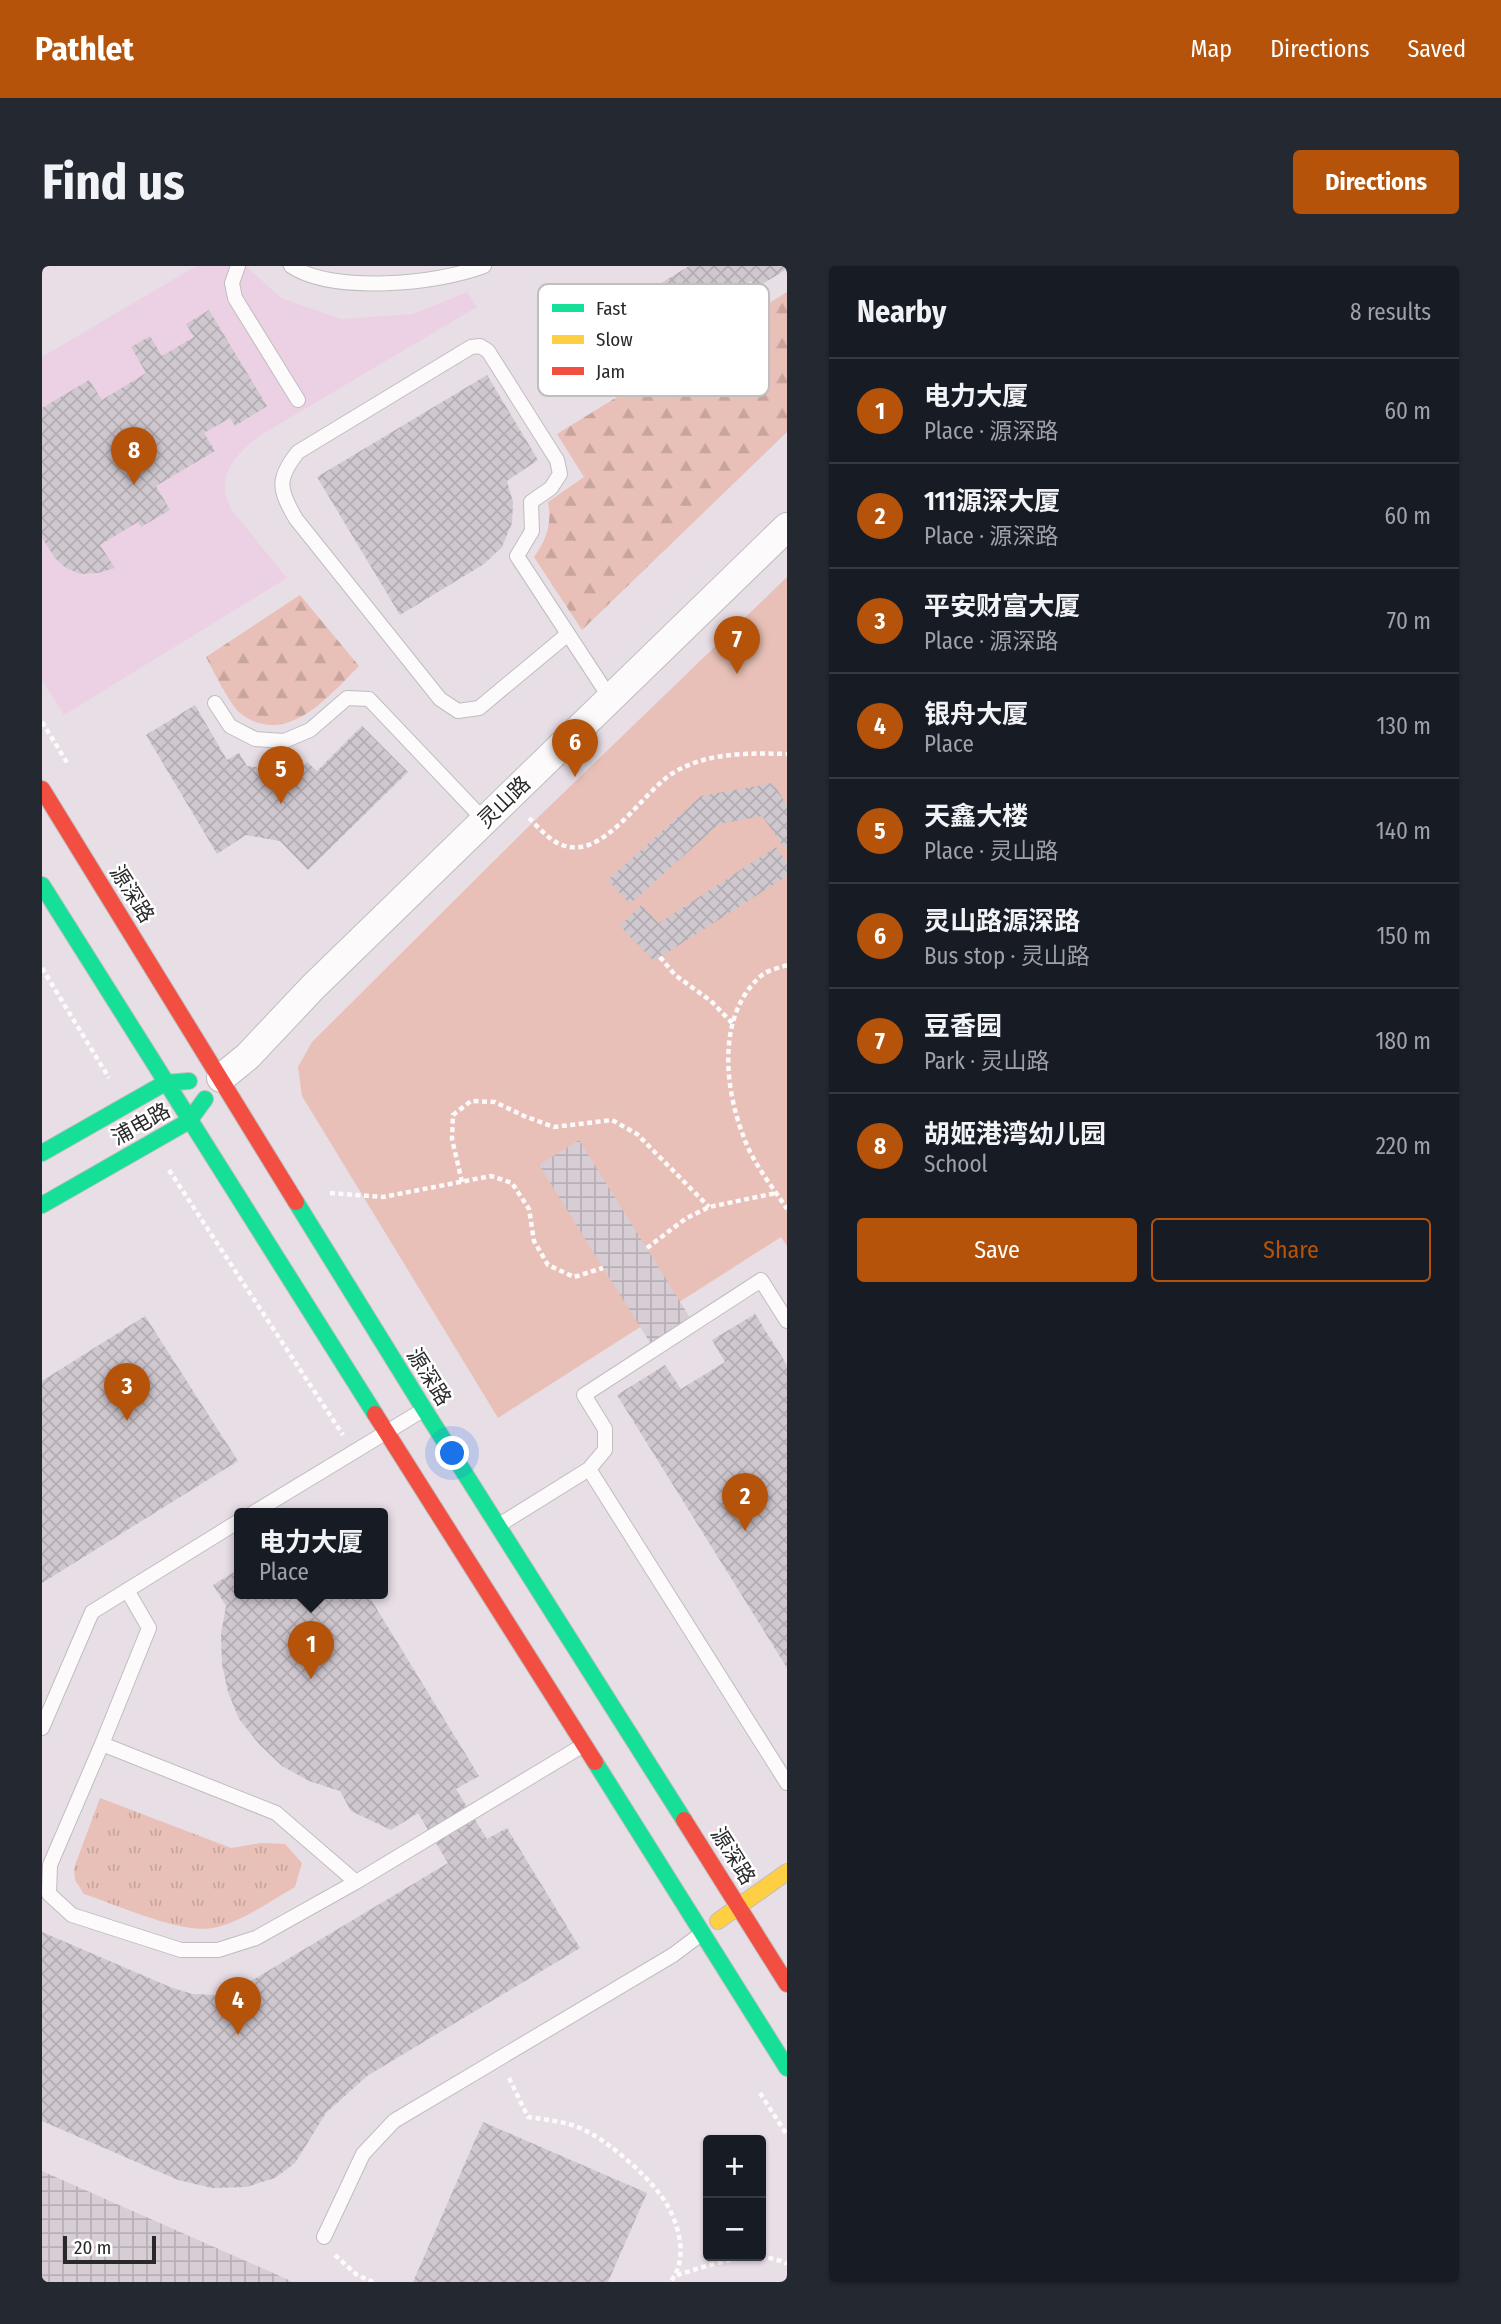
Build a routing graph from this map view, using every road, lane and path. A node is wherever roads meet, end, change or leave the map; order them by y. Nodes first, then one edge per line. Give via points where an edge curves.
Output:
1 (238, 266) edge
2 (291, 266) edge
3 (484, 266) edge
4 (298, 400) dead end
5 (787, 527) edge
6 (568, 634) junction
7 (610, 698) junction
8 (215, 703) dead end
9 (787, 754) edge
10 (42, 789) edge
11 (508, 797) junction
12 (485, 821) junction
13 (42, 885) edge
14 (660, 957) dead end
15 (787, 965) edge
16 (42, 968) edge
17 (732, 1023) junction
18 (221, 1078) junction
19 (165, 1083) junction
20 (125, 1104) junction
21 (190, 1121) junction
22 (151, 1142) junction
23 (42, 1153) edge
24 (283, 1178) junction
25 (462, 1182) junction
26 (776, 1193) junction
27 (42, 1205) edge
28 (709, 1207) junction
29 (787, 1209) edge
30 (647, 1248) dead end
31 (603, 1268) dead end
32 (787, 1321) edge
33 (424, 1409) junction
34 (385, 1432) junction
35 (354, 1451) junction
36 (589, 1469) junction
37 (261, 1508) edge
38 (234, 1524) edge
39 (498, 1526) junction
40 (127, 1590) junction
41 (42, 1728) edge
42 (102, 1744) junction
43 (583, 1745) junction
44 (787, 1783) edge
45 (787, 1871) edge
46 (356, 1882) junction
47 (739, 1905) junction
48 (702, 1933) junction
49 (787, 1984) edge
50 (499, 2059) junction
51 (787, 2068) edge
52 (758, 2090) dead end
53 (787, 2135) edge
54 (324, 2237) joint
55 (787, 2264) edge
56 (676, 2276) junction
57 (373, 2282) edge
58 (670, 2282) edge

1 - 4 lane via 232,282 235,298
2 - 3 lane via 304,275 365,284 427,280
5 - 7 street, 灵山路
6 - 6 lane via 479,708 458,711 440,699 296,519 282,489 284,469 298,452 471,347 480,346 488,351 557,460 560,474 551,488 531,502 532,531 517,556
6 - 7 lane
7 - 11 street, 灵山路
8 - 12 lane via 230,726 255,739 284,741 310,730 347,698 369,699
9 - 11 path via 728,755 699,761 671,774 597,843 576,849 559,845
10 - 18 main road, 源深路
11 - 12 street, 灵山路
12 - 18 street, 灵山路
13 - 19 main road
14 - 17 path
15 - 17 path via 763,973 743,997
16 - 20 path
17 - 26 path via 727,1056 734,1108 743,1137
18 - 19 main road, 浦电路
18 - 21 main road, 浦电路
18 - 24 main road, 源深路
19 - 20 main road, 浦电路
19 - 21 main road
20 - 23 main road, 浦电路
21 - 22 main road, 浦电路
21 - 34 main road
22 - 27 main road, 浦电路
22 - 35 path
24 - 25 path via 332,1194 383,1196
24 - 33 main road, 源深路
25 - 28 path via 452,1139 453,1115 471,1101 495,1102 554,1126 612,1120 637,1134
25 - 31 path via 491,1176 512,1183 529,1209 534,1241 548,1265 574,1277
26 - 28 path
26 - 29 path
28 - 30 path
32 - 36 lane via 761,1280 584,1395 605,1429 605,1450
33 - 34 lane
33 - 39 main road, 源深路
34 - 35 lane
34 - 43 main road
35 - 37 lane
36 - 39 lane
36 - 44 lane
38 - 40 lane
39 - 47 main road, 源深路
40 - 41 lane via 92,1612
40 - 42 lane via 149,1628
42 - 46 lane via 276,1813
42 - 46 lane via 50,1865 49,1894 72,1915 181,1950 218,1950 256,1938
43 - 46 lane
43 - 48 main road
45 - 47 main road
47 - 48 main road
47 - 49 main road, 源深路
48 - 50 lane
48 - 51 main road
50 - 54 lane via 394,2120 363,2154
50 - 56 path via 528,2117 560,2121 590,2133 642,2172 661,2195 682,2250
52 - 53 path
54 - 57 path via 336,2256
55 - 56 path via 779,2259 734,2258
56 - 58 path

